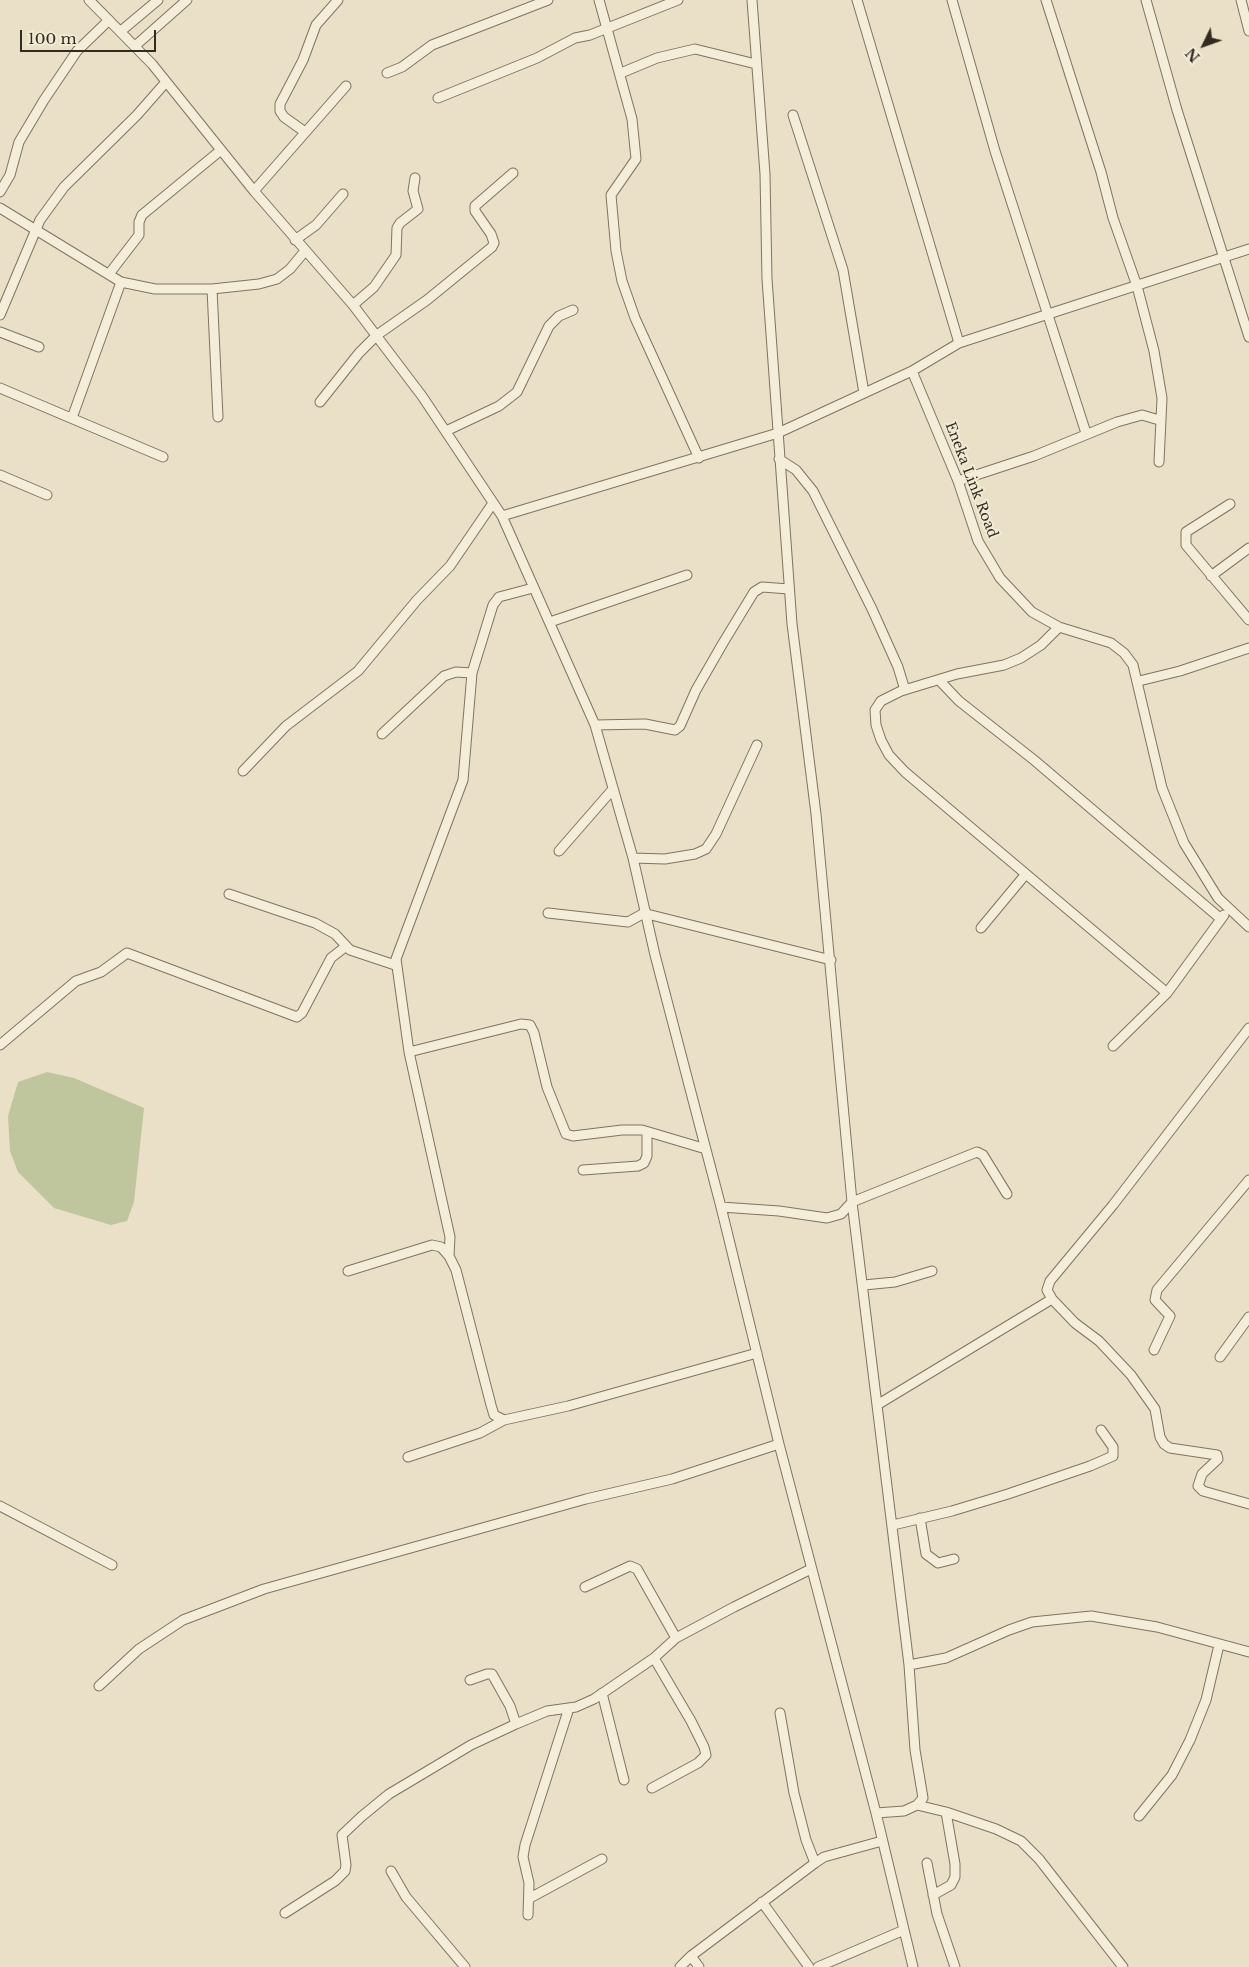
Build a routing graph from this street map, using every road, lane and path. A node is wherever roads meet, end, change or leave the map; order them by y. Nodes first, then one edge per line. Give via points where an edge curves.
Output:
1 (89, 0) edge
2 (158, 0) edge
3 (187, 0) edge
4 (338, 0) edge
5 (548, 0) edge
6 (599, 0) edge
7 (678, 0) edge
8 (752, 0) edge
9 (857, 0) edge
10 (952, 0) edge
11 (1046, 0) edge
12 (1146, 0) edge
13 (1241, 0) edge
14 (110, 20) junction
15 (606, 27) junction
16 (1249, 31) edge
17 (121, 32) junction
18 (135, 46) junction
19 (756, 64) junction
20 (387, 73) dead end
21 (621, 73) junction
22 (166, 82) junction
23 (346, 86) dead end
24 (438, 98) dead end
25 (793, 115) dead end
26 (305, 132) junction
27 (221, 150) junction
28 (513, 173) dead end
29 (415, 178) dead end
30 (254, 190) junction
31 (0, 192) edge
32 (343, 194) dead end
33 (0, 208) edge
34 (37, 231) junction
35 (295, 240) junction
36 (1249, 249) edge
37 (305, 251) junction
38 (1224, 256) junction
39 (109, 274) junction
40 (121, 282) junction
41 (1137, 286) junction
42 (212, 289) junction
43 (2, 303) edge
44 (353, 305) junction
45 (573, 310) dead end
46 (0, 315) edge
47 (1046, 316) junction
48 (0, 332) edge
49 (378, 336) junction
50 (1249, 337) edge
51 (959, 344) junction
52 (39, 347) dead end
53 (912, 371) junction
54 (0, 388) edge
55 (864, 393) junction
56 (320, 402) dead end
57 (218, 417) dead end
58 (72, 418) junction
59 (1159, 420) junction
60 (446, 431) junction
61 (778, 433) junction
62 (1086, 434) junction
63 (163, 457) dead end
64 (698, 458) junction
65 (779, 459) junction
66 (1159, 462) dead end
67 (0, 474) edge
68 (958, 481) junction
69 (47, 495) dead end
70 (493, 503) junction
71 (1230, 504) dead end
72 (502, 516) junction
73 (1249, 548) edge
74 (687, 575) dead end
75 (1211, 576) junction
76 (533, 588) junction
77 (789, 589) junction
78 (1249, 620) edge
79 (550, 622) junction
80 (1059, 628) junction
81 (1249, 648) edge
82 (472, 674) junction
83 (939, 680) junction
84 (1139, 681) junction
85 (905, 690) junction
86 (595, 725) junction
87 (382, 734) dead end
88 (757, 745) dead end
89 (243, 771) dead end
90 (612, 789) junction
91 (559, 851) dead end
92 (633, 858) junction
93 (1025, 875) junction
94 (229, 894) dead end
95 (1229, 909) junction
96 (548, 913) dead end
97 (646, 913) junction
98 (1221, 919) junction
99 (1249, 927) edge
100 (981, 928) dead end
101 (345, 947) junction
102 (831, 960) junction
103 (395, 965) junction
104 (1167, 993) junction
105 (1249, 1028) edge
106 (0, 1045) edge
107 (1113, 1046) dead end
108 (409, 1052) junction
109 (648, 1132) junction
110 (706, 1149) junction
111 (583, 1170) dead end
112 (1249, 1180) edge
113 (1007, 1194) dead end
114 (852, 1202) junction
115 (721, 1206) junction
116 (449, 1256) junction
117 (348, 1271) dead end
118 (932, 1271) dead end
119 (864, 1285) junction
120 (1052, 1299) junction
121 (1249, 1317) edge
122 (1154, 1350) dead end
123 (757, 1352) junction
124 (1220, 1357) dead end
125 (877, 1405) junction
126 (504, 1420) junction
127 (1101, 1430) dead end
128 (778, 1444) junction
129 (408, 1457) dead end
130 (1249, 1504) edge
131 (0, 1506) edge
132 (920, 1518) junction
133 (892, 1525) junction
134 (954, 1559) dead end
135 (112, 1565) dead end
136 (811, 1570) junction
137 (585, 1587) dead end
138 (676, 1638) junction
139 (1219, 1645) junction
140 (1249, 1652) edge
141 (654, 1658) junction
142 (909, 1665) junction
143 (470, 1680) dead end
144 (99, 1686) dead end
145 (602, 1693) junction
146 (570, 1708) junction
147 (780, 1713) dead end
148 (516, 1724) junction
149 (624, 1780) dead end
150 (652, 1788) dead end
151 (917, 1806) junction
152 (946, 1812) junction
153 (876, 1813) junction
154 (1139, 1816) dead end
155 (882, 1841) junction
156 (602, 1859) dead end
157 (815, 1863) junction
158 (927, 1863) dead end
159 (390, 1871) dead end
160 (933, 1895) junction
161 (530, 1898) junction
162 (762, 1902) junction
163 (285, 1913) dead end
164 (528, 1915) dead end
165 (904, 1930) junction
166 (691, 1956) junction
167 (466, 1967) edge
168 (680, 1967) edge
169 (699, 1967) edge
170 (809, 1967) edge
171 (818, 1967) edge
172 (913, 1967) edge
173 (955, 1967) edge
174 (1123, 1967) edge

1 - 14 street
2 - 17 street
3 - 18 street
4 - 26 street via 316,25 303,60 280,104 284,117
5 - 20 street via 432,46 402,67
6 - 15 street
7 - 15 street
8 - 19 street
9 - 51 street
10 - 47 street
11 - 41 street via 1101,172 1112,218
12 - 38 street
13 - 16 street
14 - 17 street
14 - 31 street via 77,51 44,100 19,142 10,175
15 - 21 street
15 - 24 street
17 - 18 street
18 - 22 street
19 - 21 street via 695,49 658,58
19 - 61 street
21 - 64 street via 632,119 636,159 611,195 622,281 635,318
22 - 27 street
22 - 34 street via 64,188 40,220
23 - 26 street
25 - 55 street via 843,270
26 - 30 street
27 - 30 street
27 - 39 street via 142,215 138,222 139,235
28 - 49 street via 475,206 491,234 492,247
29 - 44 street via 413,191 418,209 397,228 396,255 374,287
30 - 35 street
32 - 35 street via 316,226
33 - 34 street
34 - 39 street
34 - 43 street
35 - 37 street
36 - 38 street
37 - 42 street via 290,269 277,278 259,284
37 - 44 street
38 - 41 street
38 - 50 street
39 - 40 street
40 - 42 street via 155,289
40 - 58 street
41 - 47 street
41 - 59 street via 1160,382
42 - 57 street
43 - 46 street
44 - 49 street
45 - 60 street via 559,316 549,326 517,392 499,406
47 - 51 street
47 - 62 street
48 - 52 street
49 - 56 street via 359,352
49 - 60 street
51 - 53 street
53 - 55 street
53 - 68 street, Eneka Link Road
54 - 58 street
55 - 61 street
58 - 63 street
59 - 62 street via 1142,415
59 - 66 street
60 - 70 street
61 - 64 street
61 - 65 street
62 - 68 street via 1034,456
64 - 72 street
65 - 77 street
65 - 85 street via 796,470 813,491 872,609
67 - 69 street
68 - 80 street, Eneka Link Road via 978,541 1000,578 1032,612
70 - 72 street
70 - 89 street via 450,566 358,671 286,726
71 - 75 street via 1186,532 1186,545
72 - 76 street
73 - 75 street
74 - 79 street
75 - 78 street
76 - 79 street
76 - 82 street via 495,600
77 - 86 street via 762,587 754,592 675,730 645,724
77 - 102 street
79 - 86 street
80 - 83 street via 1021,658
80 - 84 street, Eneka Link Road via 1110,643 1129,659
81 - 84 street
82 - 87 street via 456,672 444,676
82 - 103 street via 463,780
83 - 85 street
83 - 98 street via 959,701 1034,760
84 - 95 street, Eneka Link Road via 1162,788 1184,842 1218,898
85 - 93 street via 882,701 875,710 881,740 889,755 904,772
86 - 90 street
88 - 92 street via 716,834 706,848 696,854 665,859
90 - 91 street
90 - 92 street
92 - 97 street
93 - 100 street
93 - 104 street
94 - 101 street via 322,927 335,934
95 - 98 street
95 - 99 street, Eneka Link Road
96 - 97 street via 628,922
97 - 102 street
97 - 110 street
98 - 104 street
101 - 103 street
101 - 106 street via 331,958 297,1017 127,952 101,972 76,981
102 - 114 street
103 - 108 street
104 - 107 street
105 - 120 street via 1113,1205 1050,1281 1047,1290
108 - 109 street via 521,1024 530,1025 547,1087 566,1134 622,1130
108 - 116 street via 450,1237
109 - 110 street
109 - 111 street via 644,1163
110 - 115 street
112 - 122 street via 1157,1290 1155,1300 1170,1316
113 - 114 street via 983,1155 977,1152
114 - 115 street via 841,1214 827,1218
114 - 119 street
115 - 123 street
116 - 117 street via 441,1247 432,1245
116 - 126 street via 456,1270 494,1415
118 - 119 street via 895,1282
119 - 125 street
120 - 125 street
120 - 130 street via 1132,1375 1155,1409 1164,1444 1170,1448 1217,1455 1218,1459 1202,1474 1198,1486 1203,1491
121 - 124 street
123 - 126 street via 568,1406
123 - 128 street
125 - 133 street
126 - 129 street via 480,1433
127 - 132 street via 1114,1448 1113,1456 1008,1494
128 - 136 street
128 - 144 street via 672,1479 586,1499 264,1589 183,1620 139,1649
131 - 135 street
132 - 133 street
132 - 134 street via 926,1554 938,1562
133 - 142 street
136 - 138 street
136 - 153 street
137 - 138 street via 630,1566 637,1569
138 - 141 street
139 - 140 street
139 - 142 street via 1157,1628 1091,1616 1032,1622 946,1658
139 - 154 street via 1206,1700 1190,1740 1172,1775
141 - 145 street
141 - 150 street via 691,1721 706,1755 698,1763
142 - 151 street via 923,1798
143 - 148 street via 492,1674
145 - 146 street
145 - 149 street
146 - 148 street via 547,1711
146 - 161 street via 525,1844 523,1857
147 - 157 street via 794,1793
148 - 163 street via 471,1745 389,1794 360,1817 342,1835 345,1871
151 - 152 street
151 - 153 street via 904,1811
152 - 160 street via 955,1877 950,1885
152 - 174 street via 996,1828 1021,1841 1039,1858
153 - 155 street
155 - 157 street via 824,1857
155 - 165 street
156 - 161 street
157 - 162 street
158 - 160 street
159 - 167 street via 406,1897
160 - 173 street
161 - 164 street
162 - 166 street
162 - 170 street
165 - 171 street
165 - 172 street
166 - 168 street
166 - 169 street

